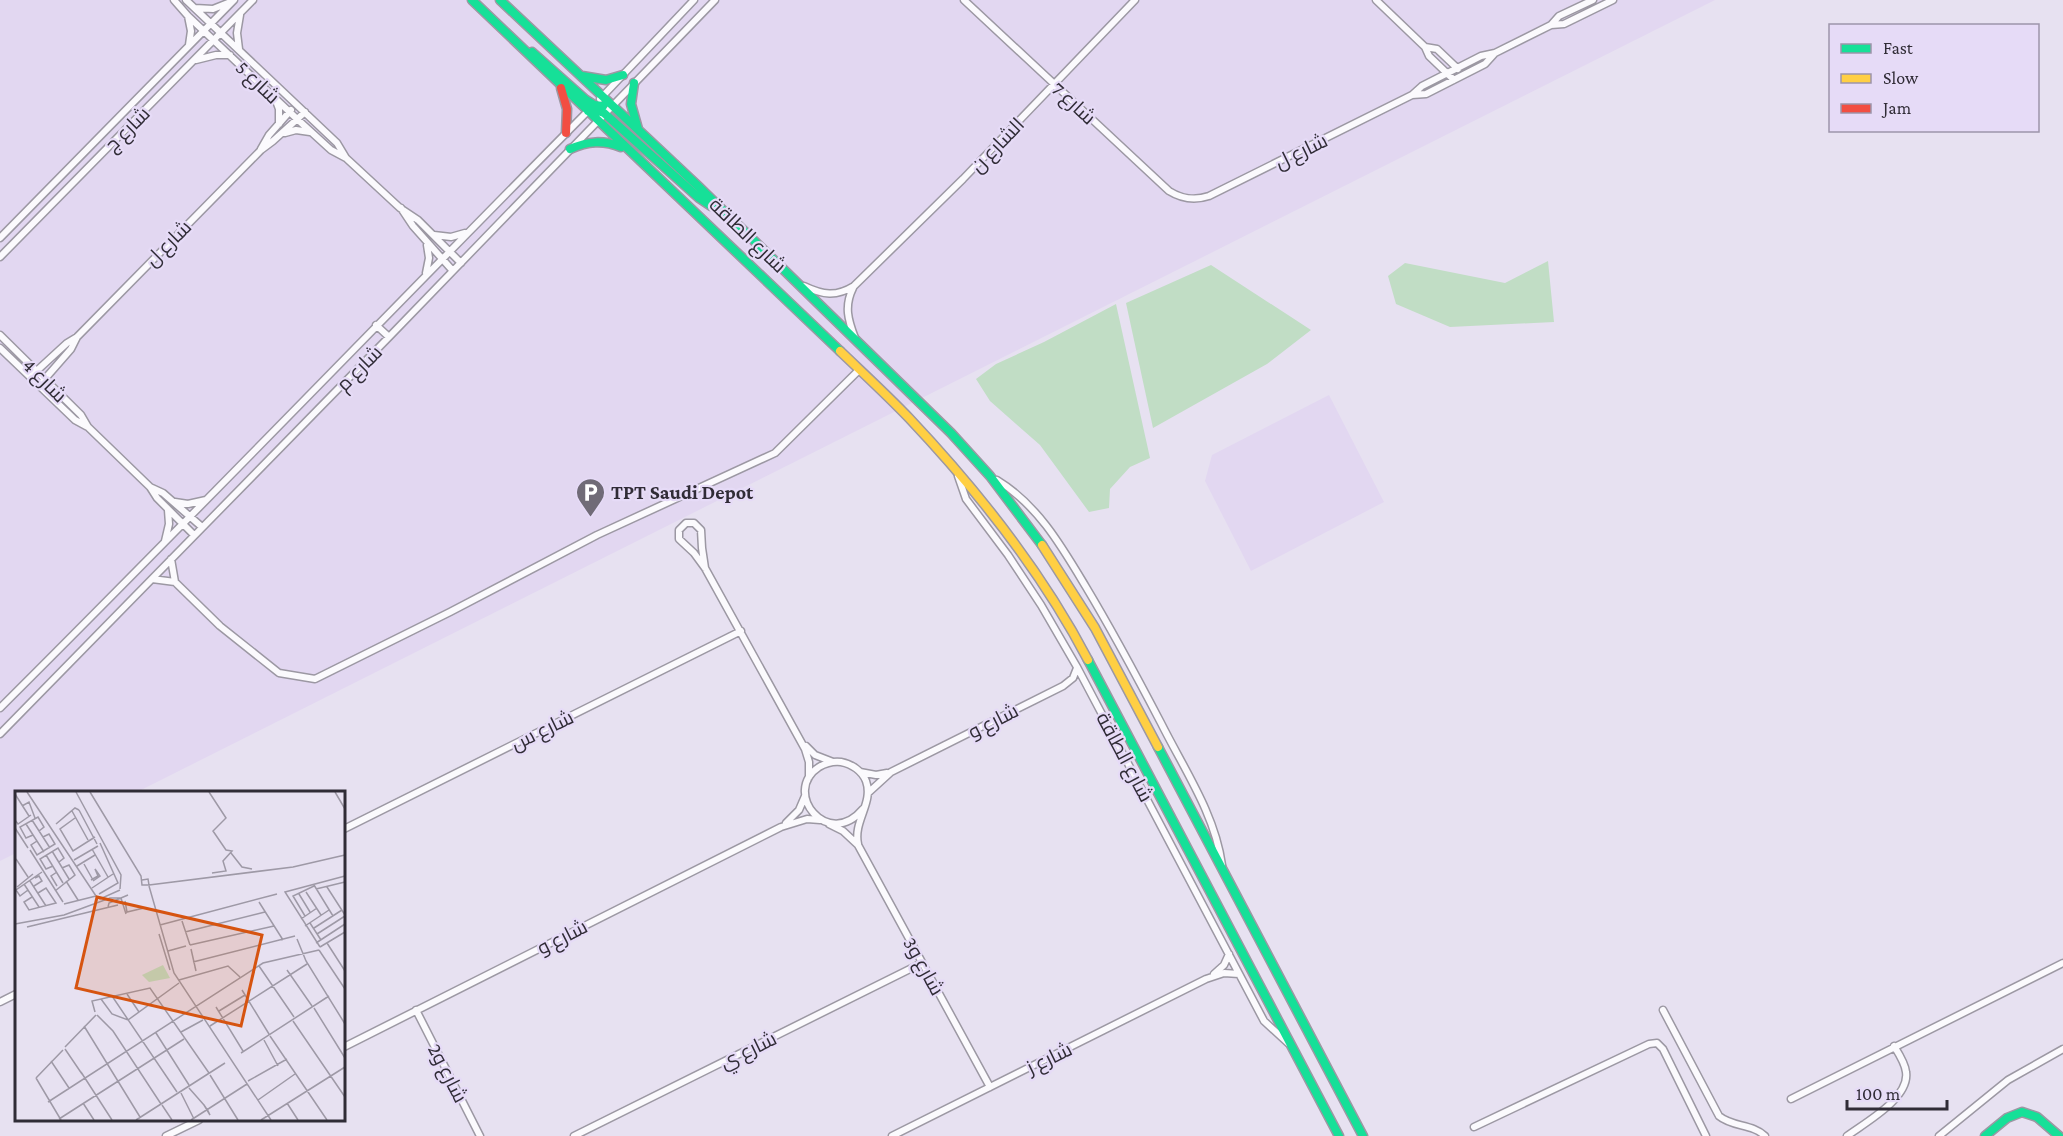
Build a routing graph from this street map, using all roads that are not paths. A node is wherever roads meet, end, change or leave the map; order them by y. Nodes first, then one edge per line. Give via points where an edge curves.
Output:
1 (174, 0) edge
2 (186, 0) edge
3 (234, 0) edge
4 (253, 0) edge
5 (472, 0) edge
6 (500, 0) edge
7 (507, 0) edge
8 (694, 0) edge
9 (715, 0) edge
10 (964, 0) edge
11 (1135, 0) edge
12 (1376, 0) edge
13 (1591, 0) edge
14 (1608, 1) edge
15 (195, 8) junction
16 (1598, 8) junction
17 (511, 11) junction
18 (241, 14) junction
19 (188, 16) junction
20 (212, 24) junction
21 (1551, 25) junction
22 (502, 28) junction
23 (205, 31) junction
24 (221, 33) junction
25 (215, 40) junction
26 (189, 47) junction
27 (1425, 47) junction
28 (239, 50) junction
29 (1495, 53) junction
30 (230, 55) junction
31 (196, 60) junction
32 (1457, 68) junction
33 (1446, 73) junction
34 (579, 75) junction
35 (623, 75) junction
36 (1464, 75) junction
37 (1454, 80) junction
38 (634, 83) junction
39 (1055, 85) junction
40 (560, 86) junction
41 (1412, 95) junction
42 (273, 96) junction
43 (602, 97) junction
44 (131, 104) junction
45 (297, 105) junction
46 (611, 106) junction
47 (591, 108) junction
48 (289, 112) junction
49 (305, 112) junction
50 (604, 113) junction
51 (141, 114) junction
52 (297, 119) junction
53 (597, 120) junction
54 (279, 124) junction
55 (311, 132) junction
56 (566, 133) junction
57 (281, 134) junction
58 (641, 134) junction
59 (570, 149) junction
60 (261, 150) junction
61 (631, 152) junction
62 (346, 158) junction
63 (64, 171) junction
64 (74, 181) junction
65 (1188, 199) joint
66 (400, 208) junction
67 (728, 218) junction
68 (468, 232) junction
69 (433, 235) junction
70 (0, 238) edge
71 (426, 242) junction
72 (449, 251) junction
73 (0, 257) edge
74 (442, 258) junction
75 (461, 263) junction
76 (453, 271) junction
77 (426, 275) junction
78 (796, 282) junction
79 (854, 286) junction
80 (376, 326) junction
81 (0, 335) edge
82 (77, 337) junction
83 (389, 337) junction
84 (855, 338) junction
85 (0, 348) edge
86 (860, 370) junction
87 (37, 371) junction
88 (30, 377) junction
89 (45, 379) junction
90 (38, 385) junction
91 (88, 427) junction
92 (257, 448) junction
93 (269, 459) junction
94 (956, 470) junction
95 (990, 476) junction
96 (150, 487) junction
97 (209, 498) junction
98 (173, 501) junction
99 (168, 509) junction
100 (190, 517) junction
101 (183, 524) junction
102 (202, 527) junction
103 (194, 535) junction
104 (164, 544) junction
105 (171, 559) junction
106 (705, 568) junction
107 (152, 579) junction
108 (175, 582) junction
109 (741, 631) junction
110 (1077, 667) junction
111 (1087, 685) junction
112 (1063, 686) junction
113 (0, 708) edge
114 (0, 734) edge
115 (801, 741) junction
116 (834, 762) junction
117 (860, 772) junction
118 (891, 772) junction
119 (809, 777) junction
120 (868, 793) junction
121 (805, 796) junction
122 (863, 809) junction
123 (820, 820) junction
124 (829, 824) junction
125 (781, 827) junction
126 (345, 829) edge
127 (858, 845) junction
128 (1222, 868) junction
129 (1229, 954) junction
130 (922, 963) junction
131 (2063, 963) edge
132 (1239, 974) junction
133 (1206, 979) junction
134 (15, 994) edge
135 (0, 1002) edge
136 (416, 1010) junction
137 (1663, 1010) dead end
138 (1291, 1045) junction
139 (345, 1046) edge
140 (1894, 1046) junction
141 (2063, 1049) edge
142 (990, 1087) junction
143 (1791, 1098) dead end
144 (194, 1121) edge
145 (1474, 1127) dead end
146 (166, 1136) edge
147 (480, 1136) edge
148 (574, 1136) edge
149 (891, 1136) edge
150 (1339, 1136) edge
151 (1363, 1136) edge
152 (1706, 1136) edge
153 (1765, 1136) edge
154 (1847, 1136) edge
155 (1938, 1136) edge
156 (1985, 1136) edge
157 (2058, 1136) edge

1 - 19 street, شارع 5
2 - 15 street, شارع 5
3 - 15 street via 213,9
3 - 20 street, شارع ج
4 - 18 street, شارع ج
5 - 22 main road, شارع الطاقة
6 - 17 main road, شارع الطاقة
7 - 17 street
8 - 35 street, شارع م
9 - 38 street, شارع م
10 - 39 street, شارع 7
11 - 39 street, الشارع ن
12 - 27 street
13 - 16 street
13 - 21 street, شارع ل
14 - 16 street, شارع ل
15 - 20 street, شارع 5
16 - 21 street, شارع ل via 1564,24
17 - 34 main road, شارع الطاقة
18 - 24 street, شارع ج
18 - 28 street
19 - 23 street, شارع 5
19 - 26 street
20 - 23 street, شارع ج
20 - 24 street, شارع 5
21 - 29 street, شارع ل
22 - 40 main road, شارع الطاقة
22 - 47 main road via 538,56
23 - 25 street, شارع 5
23 - 26 street, شارع ج
24 - 25 street, شارع ج
24 - 28 street, شارع 5
25 - 30 street, شارع 5
25 - 31 street, شارع ج
26 - 44 street, شارع ج
27 - 32 street via 1437,49
27 - 33 street
28 - 45 street, شارع 5
29 - 32 street, شارع ل
29 - 36 street, شارع ل via 1485,64
30 - 31 street
30 - 42 street, شارع 5
31 - 51 street, شارع ج
32 - 33 street, شارع ل
32 - 36 street
33 - 37 street
33 - 41 street, شارع ل
34 - 35 main road via 596,80
34 - 43 main road, شارع الطاقة
35 - 43 street, شارع م
36 - 37 street, شارع ل
37 - 41 street, شارع ل via 1426,94
38 - 46 street, شارع م
38 - 58 main road via 631,104
39 - 65 street, شارع 7 via 1169,191
39 - 79 street, الشارع ن
40 - 47 main road, شارع الطاقة
40 - 56 main road via 567,109
41 - 65 street, شارع ل via 1209,196
42 - 48 street, شارع 5
42 - 54 street via 279,109
43 - 46 main road, شارع الطاقة
43 - 47 street, شارع م
44 - 51 street
44 - 63 street, شارع ج
45 - 48 street, شارع ل
45 - 49 street, شارع 5
46 - 47 main road
46 - 50 street, شارع م
46 - 58 main road, شارع الطاقة
47 - 50 main road
47 - 53 main road, شارع الطاقة
47 - 56 street, شارع م
48 - 52 street, شارع 5
48 - 54 street, شارع ل
49 - 52 street, شارع ل
49 - 62 street, شارع 5 via 337,143
50 - 53 street, شارع م
50 - 67 main road via 699,198
51 - 64 street, شارع ج
52 - 55 street, شارع 5
52 - 57 street, شارع ل
53 - 59 street, شارع م
53 - 61 main road, شارع الطاقة
54 - 60 street, شارع ل
55 - 57 street
55 - 62 street, شارع 5
56 - 68 street, شارع م
57 - 60 street, شارع ل
58 - 67 main road, شارع الطاقة
59 - 61 main road via 601,141
59 - 75 street, شارع م
60 - 82 street, شارع ل
61 - 86 main road, شارع الطاقة
62 - 66 street, شارع 5
63 - 64 street
63 - 70 street, شارع ج
64 - 73 street, شارع ج
66 - 69 street, شارع 5
66 - 71 street, شارع 5
67 - 78 main road, شارع الطاقة
68 - 69 street via 451,237
68 - 72 street, شارع م
69 - 72 street, شارع 5
71 - 74 street, شارع 5
71 - 77 street
72 - 74 street, شارع م
72 - 75 street, شارع 5
74 - 76 street, شارع 5
74 - 77 street, شارع م
75 - 76 street, شارع م
76 - 83 street, شارع م
77 - 80 street, شارع م
78 - 79 street, الشارع ن via 835,295
78 - 84 main road, شارع الطاقة
79 - 84 street via 847,307
80 - 83 street
80 - 92 street, شارع م
81 - 87 street, شارع 4
82 - 87 street, شارع ل
82 - 89 street, شارع ل
83 - 93 street, شارع م
84 - 95 main road, شارع الطاقة
85 - 88 street, شارع 4
86 - 94 main road, شارع الطاقة
86 - 108 street via 775,453 597,535 315,679 279,673 220,626
87 - 88 street, شارع ل
87 - 89 street, شارع 4
88 - 90 street, شارع 4
89 - 90 street, شارع ل
89 - 91 street, شارع 4
90 - 91 street, شارع 4 via 75,420
91 - 96 street, شارع 4
92 - 93 street
92 - 97 street, شارع م
93 - 102 street, شارع م
94 - 110 street, شارع الطاقة via 966,499 1008,555
94 - 138 main road, شارع الطاقة via 1007,533 1076,637
95 - 128 main road, شارع الطاقة via 1062,574 1095,628
95 - 128 street, شارع الطاقة via 1013,490 1046,525 1115,634 1214,825
96 - 98 street, شارع 4
96 - 99 street, شارع 4
97 - 98 street via 195,503
97 - 100 street, شارع م
98 - 100 street, شارع 4
99 - 101 street, شارع 4
99 - 104 street
100 - 101 street, شارع م
100 - 102 street, شارع 4
101 - 103 street, شارع 4
101 - 104 street, شارع م
102 - 103 street, شارع م
103 - 105 street, شارع م
104 - 113 street, شارع م
105 - 107 street, شارع م
105 - 108 street
106 - 106 street via 701,530 694,523 686,523 679,530 679,540
106 - 109 street
107 - 108 street
107 - 114 street, شارع م
109 - 115 street
109 - 126 street, شارع س
110 - 111 street, شارع الطاقة
110 - 112 street, شارع و via 1073,678
111 - 112 street, شارع و via 1078,682
111 - 129 street, شارع الطاقة
112 - 118 street, شارع و
115 - 116 street via 815,755
115 - 119 street via 809,762
116 - 117 street via 844,762
116 - 119 street via 816,769
117 - 118 street, شارع و
117 - 120 street
118 - 120 street, شارع و
119 - 121 street
120 - 122 street
121 - 123 street via 807,805
121 - 125 street, شارع و via 795,815
122 - 124 street via 849,822
122 - 127 street
123 - 124 street
123 - 125 street, شارع و via 807,819
124 - 127 street, شارع و3
125 - 136 street, شارع و
127 - 130 street, شارع و3
128 - 151 main road, شارع الطاقة
129 - 132 street, شارع الطاقة
129 - 133 street, شارع ز via 1224,965
130 - 142 street, شارع و3
130 - 148 street, شارع ي
131 - 140 street
132 - 133 street, شارع ز
132 - 138 street, شارع الطاقة via 1264,1021
133 - 142 street, شارع ز
134 - 135 street
136 - 139 street, شارع و
136 - 147 street, شارع و2
137 - 153 street via 1719,1116
138 - 150 main road, شارع الطاقة
140 - 143 street
140 - 154 street via 1906,1072 1904,1088
141 - 155 street via 2008,1080
142 - 149 street, شارع ز
144 - 146 street
145 - 152 street via 1657,1043
156 - 157 main road via 2013,1114 2024,1111 2038,1116

